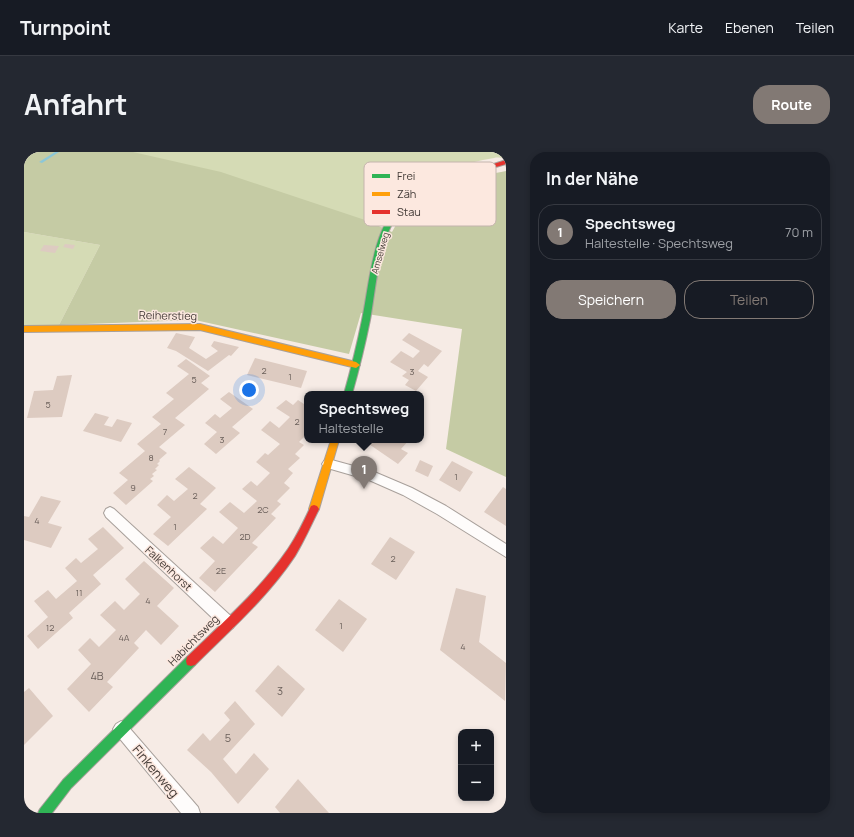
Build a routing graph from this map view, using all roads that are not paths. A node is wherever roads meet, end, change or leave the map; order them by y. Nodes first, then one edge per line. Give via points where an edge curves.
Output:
1 (506, 162) edge
2 (496, 165) edge
3 (388, 226) edge
4 (24, 329) edge
5 (356, 365) junction
6 (349, 391) edge
7 (333, 443) edge
8 (328, 464) junction
9 (110, 513) dead end
10 (506, 551) edge
11 (228, 623) junction
12 (120, 729) junction
13 (44, 813) edge
14 (192, 813) edge

1 - 2 street, Amselweg
3 - 5 street, Amselweg via 377,259 368,317
4 - 5 street, Reiherstieg via 200,327
5 - 6 street, Amselweg
7 - 8 street
8 - 10 street via 402,488 445,511
8 - 11 street, Habichtsweg via 314,510 300,540 262,590
9 - 11 street, Falkenhorst
11 - 12 street, Habichtsweg
12 - 13 street, Habichtsweg via 67,784
12 - 14 street, Finkenweg

